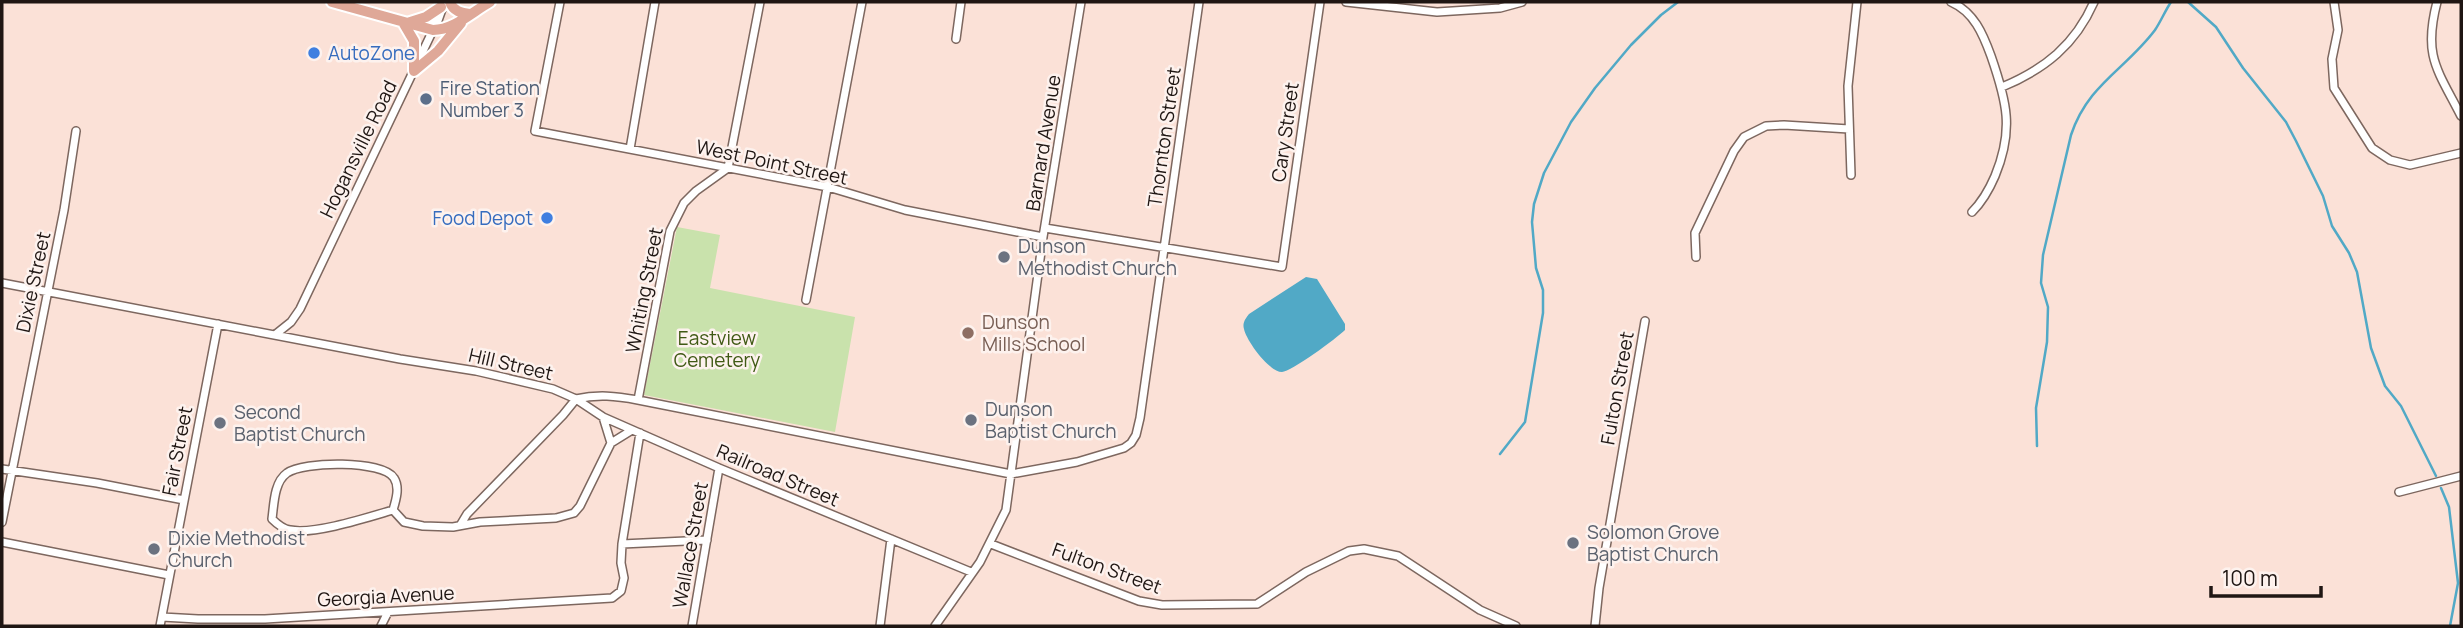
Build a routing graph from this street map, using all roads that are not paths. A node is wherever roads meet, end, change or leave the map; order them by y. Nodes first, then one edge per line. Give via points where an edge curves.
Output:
1 (332, 2) edge
2 (490, 2) edge
3 (559, 2) edge
4 (655, 2) edge
5 (760, 2) edge
6 (862, 2) edge
7 (961, 2) edge
8 (1081, 2) edge
9 (1199, 2) edge
10 (1320, 2) edge
11 (1346, 2) edge
12 (1438, 2) edge
13 (1522, 2) edge
14 (1857, 2) edge
15 (1951, 2) edge
16 (2094, 2) edge
17 (2334, 2) edge
18 (2437, 2) edge
19 (445, 4) edge
20 (1437, 12) junction
21 (470, 14) junction
22 (404, 24) junction
23 (433, 30) junction
24 (956, 39) dead end
25 (414, 71) junction
26 (2002, 87) junction
27 (2461, 116) edge
28 (1849, 129) junction
29 (76, 131) dead end
30 (630, 149) junction
31 (2461, 153) edge
32 (728, 168) junction
33 (1851, 175) dead end
34 (828, 187) junction
35 (1972, 212) dead end
36 (1044, 233) junction
37 (1164, 249) junction
38 (1696, 257) dead end
39 (1282, 267) joint
40 (2, 283) edge
41 (46, 291) junction
42 (806, 300) dead end
43 (1645, 321) dead end
44 (218, 324) junction
45 (276, 334) junction
46 (576, 399) junction
47 (638, 400) junction
48 (603, 417) junction
49 (632, 430) junction
50 (640, 433) junction
51 (611, 443) junction
52 (719, 468) junction
53 (2, 469) edge
54 (12, 471) junction
55 (1011, 474) junction
56 (2461, 476) edge
57 (2399, 492) dead end
58 (184, 500) junction
59 (393, 510) junction
60 (2, 522) edge
61 (461, 524) junction
62 (891, 539) junction
63 (708, 540) junction
64 (2, 542) edge
65 (622, 544) junction
66 (990, 544) junction
67 (971, 572) junction
68 (169, 575) junction
69 (388, 612) junction
70 (162, 617) junction
71 (265, 623) edge
72 (160, 626) edge
73 (381, 626) edge
74 (692, 626) edge
75 (880, 626) edge
76 (935, 626) edge
77 (1516, 626) edge
78 (1595, 626) edge

1 - 22 main road
2 - 21 main road
3 - 30 street, West Point Street via 535,131
4 - 30 street
5 - 32 street
6 - 34 street
7 - 24 street
8 - 36 street, Barnard Avenue
9 - 37 street, Thornton Street
10 - 39 street, Cary Street
11 - 20 street
12 - 20 street
13 - 20 street
14 - 28 street via 1848,86
15 - 26 street via 1979,27
16 - 26 street via 2066,47 2031,75
17 - 31 street via 2338,30 2332,59 2334,88 2372,148 2390,160 2410,165
18 - 27 street via 2430,47
19 - 21 main road
19 - 22 main road
19 - 23 street
21 - 23 main road via 442,30
21 - 25 main road
22 - 23 main road
22 - 25 main road via 414,41
23 - 25 street, Hogansville Road
25 - 45 street, Hogansville Road via 300,309
26 - 35 street via 2008,132 1983,201
28 - 33 street
28 - 38 street via 1766,126 1744,137 1695,233
29 - 41 street, Dixie Street
30 - 32 street, West Point Street
32 - 34 street, West Point Street
32 - 47 street, Whiting Street via 690,197 675,218
34 - 36 street, West Point Street via 905,210
34 - 42 street
36 - 37 street, West Point Street
36 - 55 street, Barnard Avenue
37 - 39 street, West Point Street
37 - 55 street, Thornton Street via 1140,418 1131,443 1077,462
40 - 41 street, Hill Street
41 - 44 street, Hill Street
41 - 54 street, Dixie Street
43 - 78 street, Fulton Street
44 - 45 street, Hill Street
44 - 58 street, Fair Street
45 - 46 street, Hill Street via 476,371
46 - 47 street, Hill Street via 610,395
46 - 48 street, Railroad Street
46 - 61 street
47 - 55 street, Hill Street
48 - 49 street, Railroad Street
48 - 51 street
49 - 50 street, Railroad Street
49 - 51 street
50 - 52 street, Railroad Street
50 - 65 street
51 - 61 street via 573,513
52 - 62 street, Railroad Street
52 - 63 street, Wallace Street
53 - 54 street
54 - 58 street
54 - 60 street, Dixie Street
55 - 66 street, Barnard Avenue via 1006,510
56 - 57 street
58 - 68 street, Fair Street
59 - 59 street via 296,531 272,519 282,479 314,464 391,474 397,494
59 - 61 street via 404,522 423,526
62 - 67 street, Railroad Street
62 - 75 street
63 - 65 street
63 - 74 street, Wallace Street
64 - 68 street
65 - 69 street, Georgia Avenue via 624,578 621,591 612,598
66 - 67 street, Barnard Avenue
66 - 77 street, Fulton Street via 1162,606 1257,604 1317,567 1364,549 1398,556 1480,610
67 - 76 street, Barnard Avenue
68 - 70 street, Fair Street
69 - 71 street, Georgia Avenue
69 - 73 street
70 - 71 street, Georgia Avenue
70 - 72 street, Fair Street

